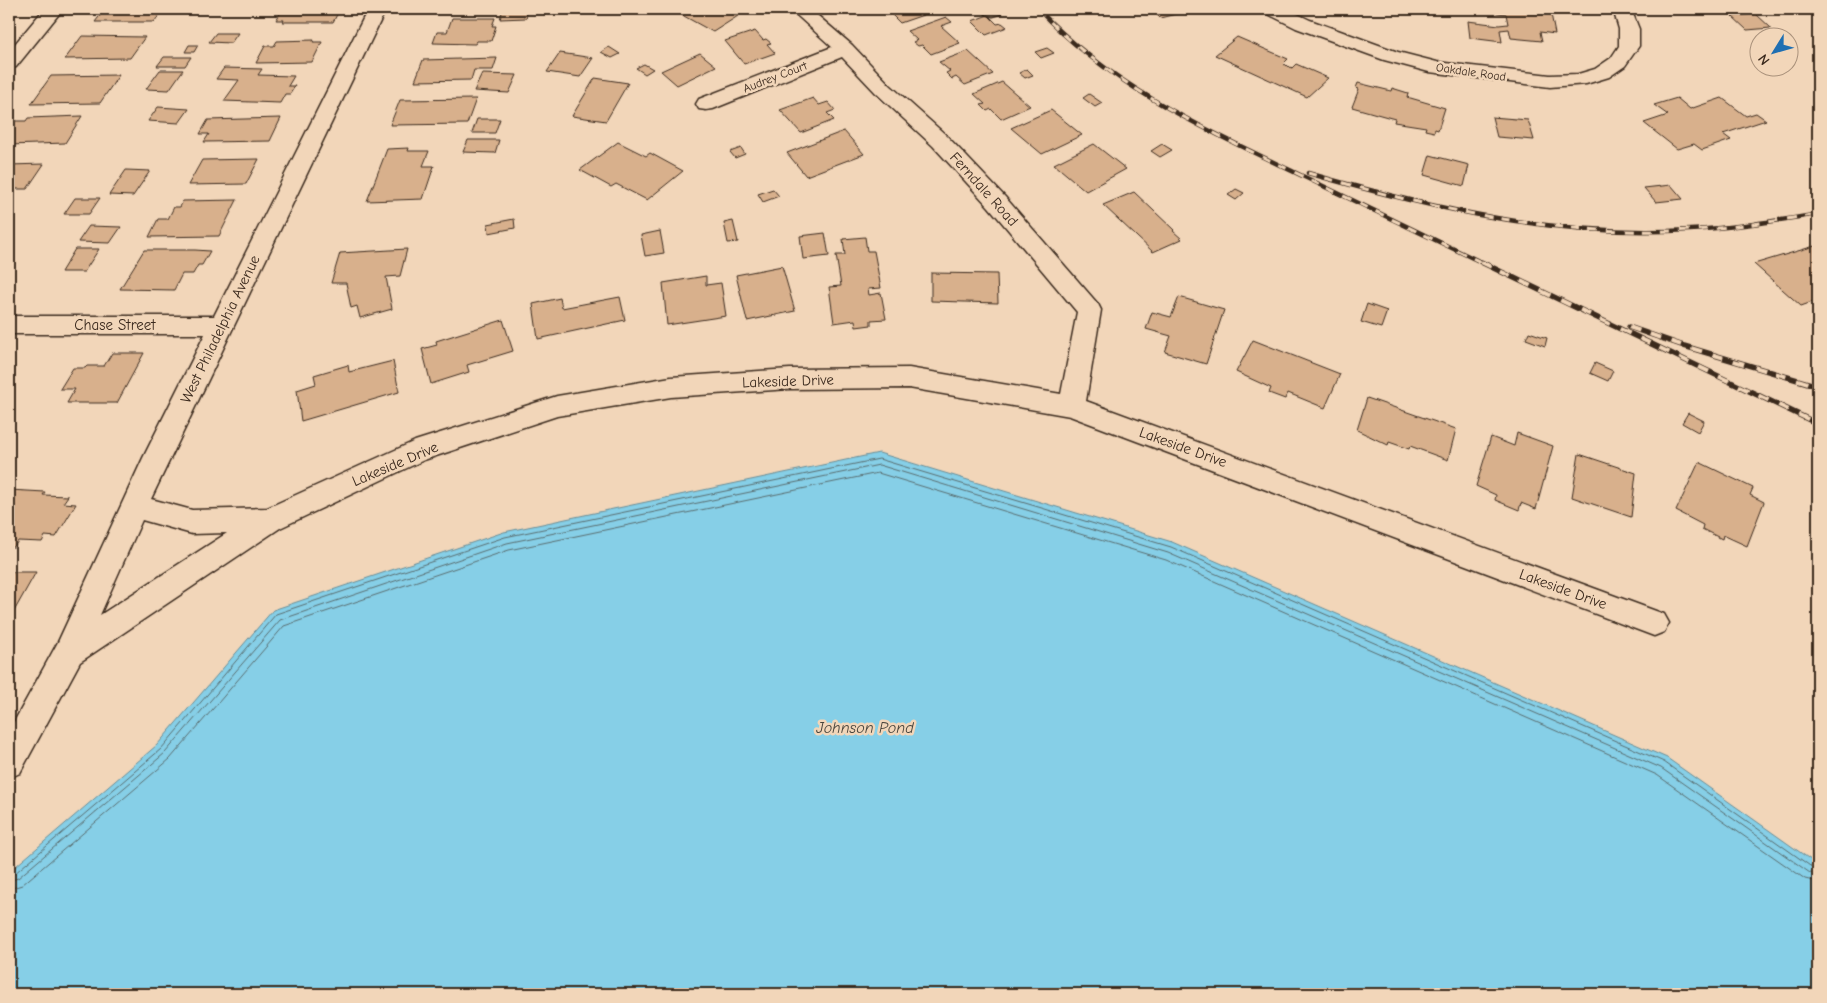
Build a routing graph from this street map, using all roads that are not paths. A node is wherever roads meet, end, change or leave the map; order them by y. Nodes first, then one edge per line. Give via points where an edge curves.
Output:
1 (54, 9) edge
2 (377, 9) edge
3 (799, 9) edge
4 (1273, 9) edge
5 (1622, 9) edge
6 (845, 50) junction
7 (9, 63) edge
8 (706, 104) dead end
9 (9, 325) edge
10 (222, 325) junction
11 (1072, 406) junction
12 (134, 506) junction
13 (270, 520) junction
14 (1654, 623) dead end
15 (69, 652) junction
16 (9, 762) edge

1 - 7 street
2 - 10 street, West Philadelphia Avenue
3 - 6 street, Ferndale Road
4 - 5 street, Oakdale Road via 1345,41 1436,68 1550,82 1579,80 1602,73 1618,62 1629,46 1629,29
6 - 8 street, Audrey Court
6 - 11 street, Ferndale Road via 953,154 1088,310
9 - 10 street, Chase Street
10 - 12 street, West Philadelphia Avenue
11 - 13 street, Lakeside Drive via 909,378 790,379 671,387 558,406 415,452
11 - 14 street, Lakeside Drive
12 - 13 street via 192,522
12 - 15 street, West Philadelphia Avenue
13 - 15 street, Lakeside Drive
15 - 16 street, Lakeside Drive

